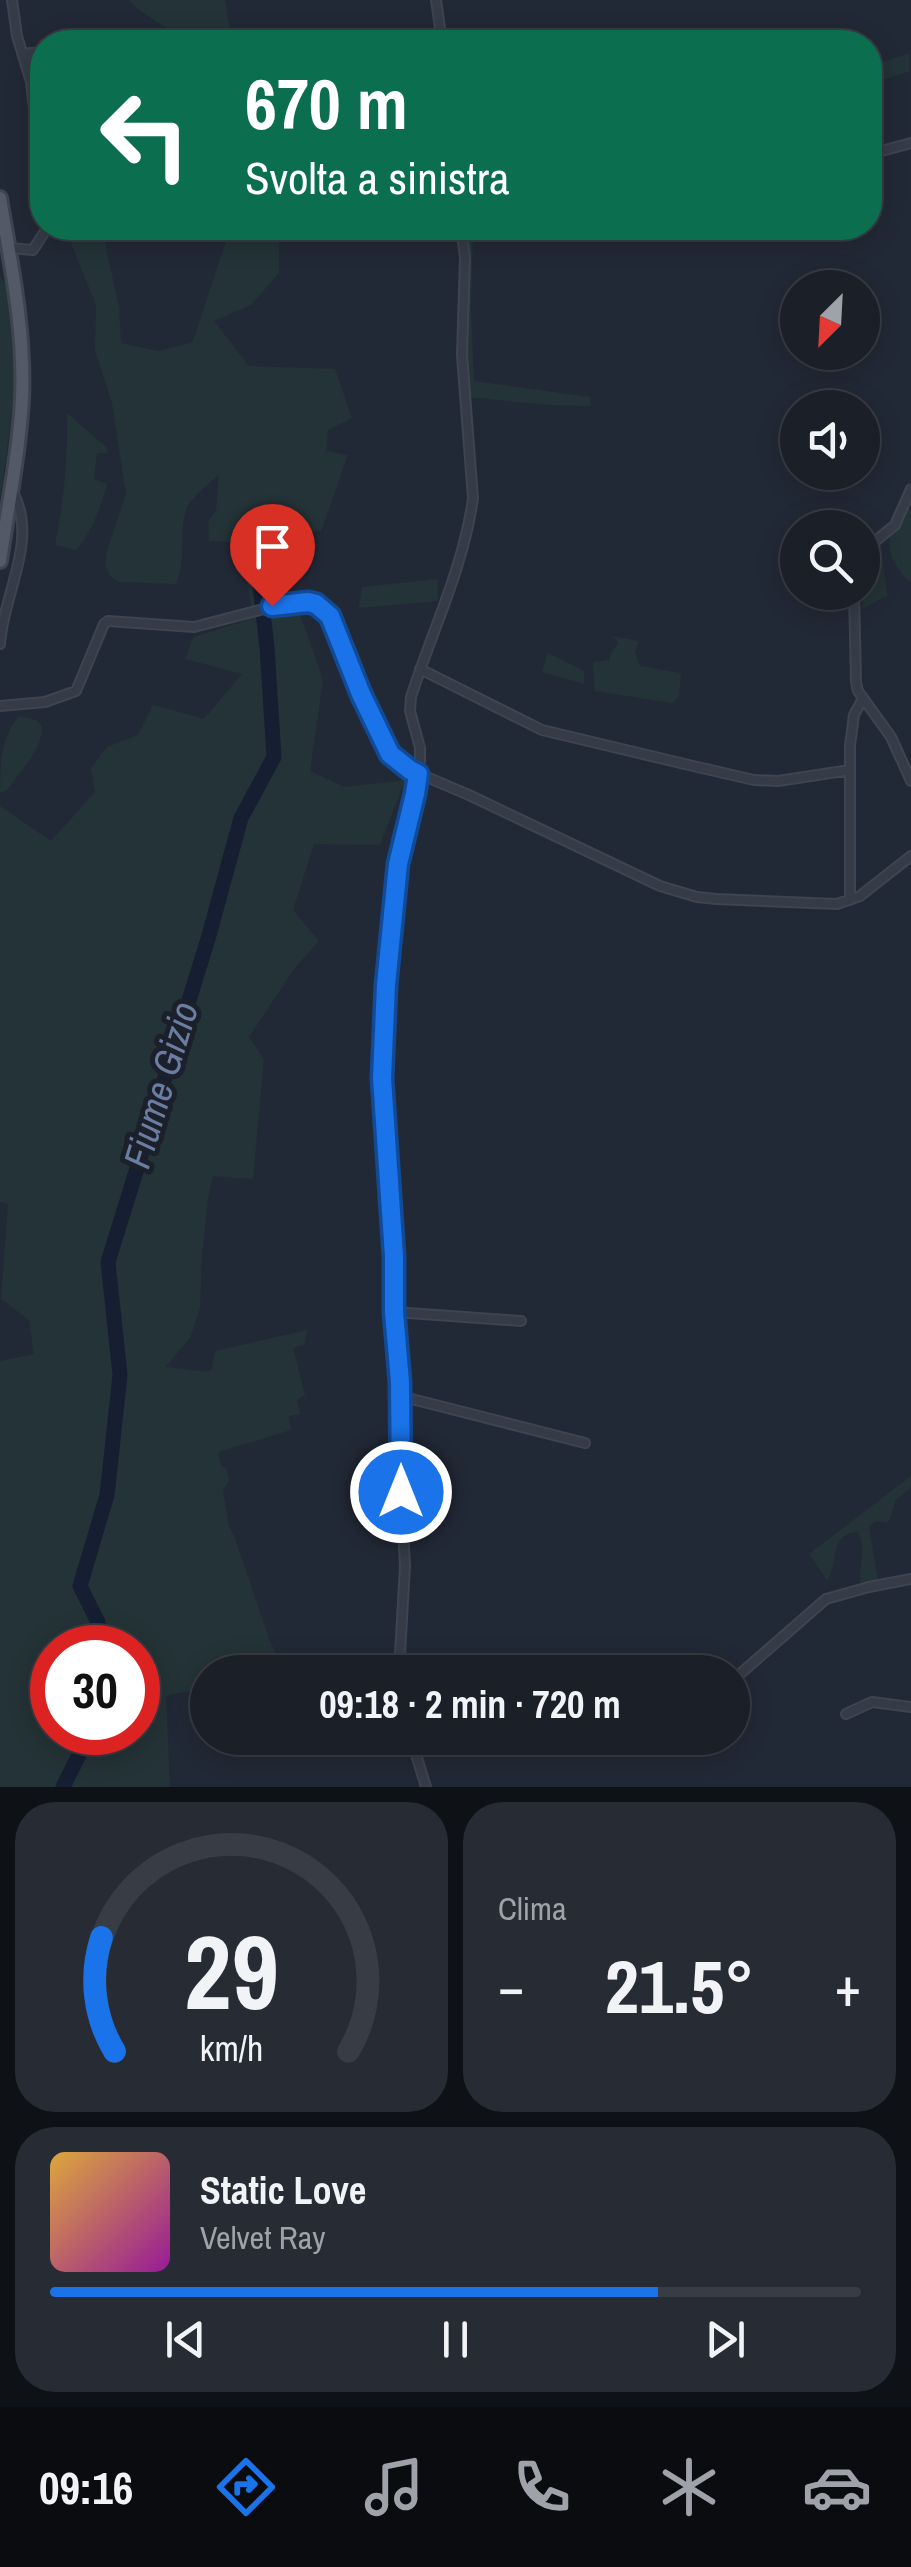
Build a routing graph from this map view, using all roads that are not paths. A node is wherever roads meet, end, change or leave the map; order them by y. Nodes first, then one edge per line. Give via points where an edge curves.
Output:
1 (12, 0) edge
2 (436, 0) edge
3 (440, 30) edge
4 (30, 53) edge
5 (23, 54) junction
6 (30, 76) edge
7 (911, 143) edge
8 (882, 151) edge
9 (0, 198) edge
10 (39, 240) edge
11 (462, 240) edge
12 (8, 248) junction
13 (11, 488) junction
14 (911, 490) edge
15 (880, 537) edge
16 (0, 561) edge
17 (854, 610) edge
18 (1, 624) edge
19 (0, 644) edge
20 (420, 669) junction
21 (863, 698) junction
22 (0, 706) edge
23 (850, 770) junction
24 (418, 774) junction
25 (911, 780) edge
26 (911, 856) edge
27 (850, 900) junction
28 (394, 1312) junction
29 (521, 1322) dead end
30 (400, 1396) junction
31 (584, 1443) dead end
32 (911, 1579) edge
33 (400, 1655) edge
34 (750, 1666) edge
35 (911, 1707) edge
36 (846, 1714) dead end
37 (416, 1755) edge
38 (426, 1787) edge

1 - 5 street
2 - 3 street
4 - 5 street
5 - 6 street
7 - 8 street
9 - 12 main road
10 - 12 street via 33,250
11 - 20 street via 462,355 473,498
12 - 13 main road via 22,397
13 - 16 main road
13 - 18 street via 23,543
14 - 15 street via 895,525
17 - 21 street via 856,682
18 - 19 street
20 - 23 street via 542,730 693,766 778,781
20 - 24 street via 410,711 420,748
21 - 23 street via 854,715
21 - 25 street
22 - 24 street via 76,691 108,621 194,626 308,602 330,616 390,754
23 - 27 street
24 - 27 street via 679,893 790,904
24 - 28 street via 398,864 386,985 382,1078
26 - 27 street
28 - 29 street
28 - 30 street
30 - 31 street
30 - 33 street via 405,1566
32 - 34 street via 826,1600
35 - 36 street via 872,1702
37 - 38 street

